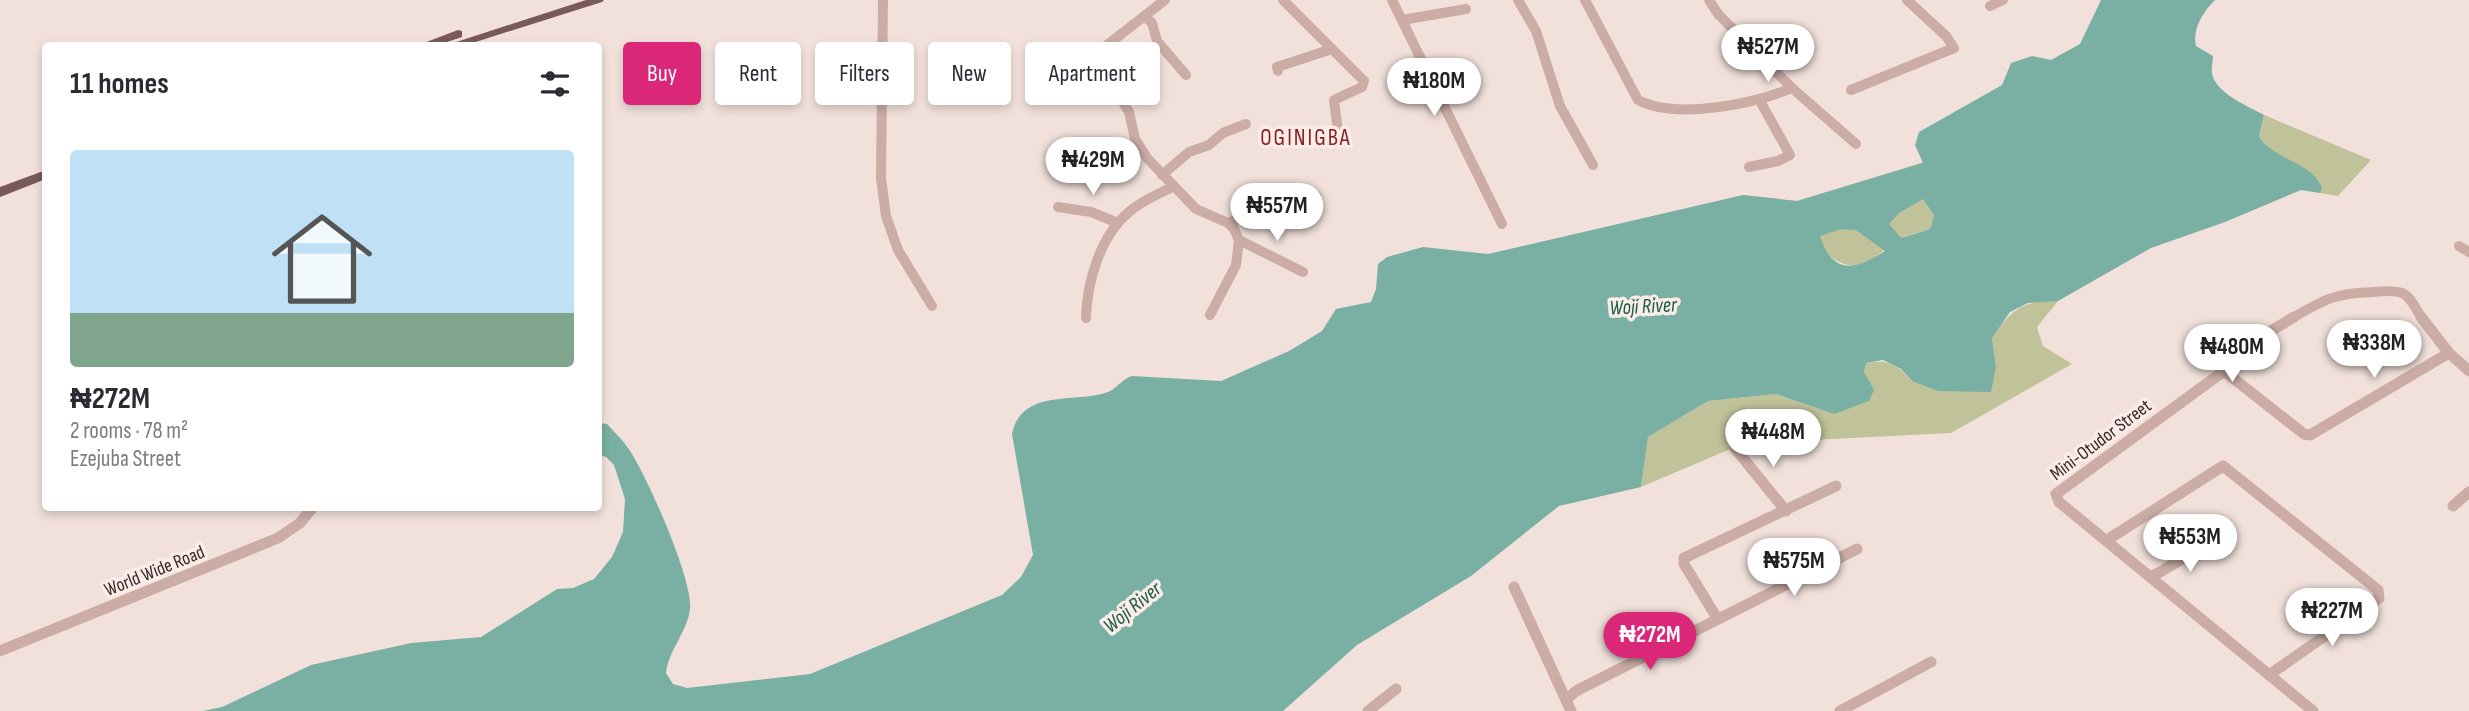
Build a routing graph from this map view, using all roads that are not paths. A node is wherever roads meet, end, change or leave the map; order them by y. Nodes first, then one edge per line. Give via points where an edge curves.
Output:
1 (570, 0) edge
2 (598, 0) edge
3 (883, 0) edge
4 (1165, 0) edge
5 (1283, 0) edge
6 (1392, 0) edge
7 (1518, 0) edge
8 (1585, 0) edge
9 (1709, 0) edge
10 (1907, 0) edge
11 (2003, 0) edge
12 (1990, 6) dead end
13 (1466, 9) dead end
14 (1144, 16) junction
15 (1402, 20) junction
16 (434, 42) edge
17 (462, 42) edge
18 (1110, 42) edge
19 (1332, 50) junction
20 (1278, 71) dead end
21 (1186, 75) dead end
22 (1792, 88) junction
23 (1851, 90) dead end
24 (1760, 101) junction
25 (1125, 105) edge
26 (1246, 124) dead end
27 (1338, 132) dead end
28 (1856, 144) dead end
29 (1593, 165) dead end
30 (1749, 167) dead end
31 (1161, 175) junction
32 (42, 176) edge
33 (42, 186) edge
34 (1172, 187) junction
35 (0, 192) edge
36 (1316, 196) dead end
37 (0, 202) edge
38 (1058, 207) dead end
39 (1118, 223) junction
40 (1228, 223) junction
41 (1502, 224) dead end
42 (1238, 240) junction
43 (2459, 246) dead end
44 (2469, 252) edge
45 (1303, 272) dead end
46 (932, 306) dead end
47 (1210, 315) dead end
48 (1086, 318) dead end
49 (2449, 353) junction
50 (2224, 370) junction
51 (2469, 371) edge
52 (1734, 447) dead end
53 (1836, 486) dead end
54 (2469, 492) edge
55 (2453, 506) dead end
56 (310, 511) edge
57 (1786, 511) junction
58 (2107, 540) junction
59 (2212, 542) dead end
60 (1857, 549) dead end
61 (2151, 577) junction
62 (1514, 587) dead end
63 (1717, 618) junction
64 (0, 651) edge
65 (1931, 662) dead end
66 (2269, 675) junction
67 (1396, 689) dead end
68 (1568, 706) edge
69 (1368, 711) edge
70 (1840, 711) edge
71 (2314, 711) edge

1 - 16 main road
2 - 17 main road
3 - 46 street via 881,178 886,216 898,250
4 - 14 street
5 - 19 street
6 - 15 street
7 - 29 street via 1536,31 1560,106
8 - 24 street via 1647,107 1705,108
9 - 22 street
10 - 23 street via 1954,48
11 - 12 street
13 - 15 street
14 - 18 street
14 - 21 street via 1152,23 1157,41
15 - 41 street
19 - 20 street via 1277,67
19 - 27 street via 1364,85 1334,100
22 - 24 street
22 - 28 street
24 - 30 street via 1790,155
25 - 31 street via 1139,146
26 - 31 street via 1189,152
31 - 34 street
32 - 35 main road
33 - 37 main road
34 - 39 street
34 - 40 street via 1196,209
36 - 40 street
38 - 39 street via 1091,212
39 - 48 street via 1087,292
40 - 42 street
42 - 45 street
42 - 47 street via 1236,265
43 - 44 street
49 - 50 street via 2310,435
49 - 50 street, Mini-Otudor Street via 2403,293 2346,293 2324,299 2243,348
49 - 51 street, Mini-Otudor Street
50 - 58 street, Mini-Otudor Street via 2056,494 2059,502
52 - 57 street
53 - 57 street
54 - 55 street
56 - 64 street, World Wide Road via 278,538
57 - 63 street via 1682,560
58 - 61 street, Mini-Otudor Street
58 - 66 street via 2223,466 2378,590 2379,598
59 - 61 street
60 - 63 street
61 - 66 street, Mini-Otudor Street
62 - 68 street
63 - 68 street via 1576,691
65 - 70 street
66 - 71 street, Mini-Otudor Street
67 - 69 street

